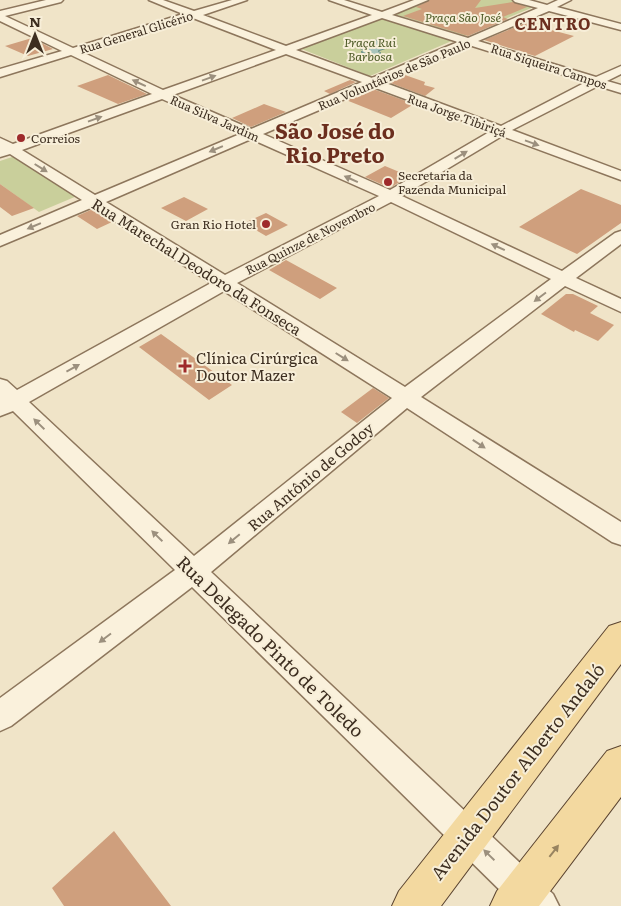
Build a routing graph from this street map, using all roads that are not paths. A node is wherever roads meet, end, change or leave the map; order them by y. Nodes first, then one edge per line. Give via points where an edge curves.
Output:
1 (58, 0) edge
2 (154, 0) edge
3 (242, 0) edge
4 (334, 0) edge
5 (423, 0) edge
6 (518, 0) edge
7 (566, 0) edge
8 (548, 8) junction
9 (0, 15) edge
10 (194, 15) junction
11 (382, 15) junction
12 (621, 27) edge
13 (470, 41) junction
14 (286, 50) junction
15 (71, 52) junction
16 (621, 69) edge
17 (0, 73) edge
18 (598, 82) junction
19 (371, 83) junction
20 (621, 89) edge
21 (163, 95) junction
22 (501, 132) junction
23 (251, 135) junction
24 (4, 148) edge
25 (621, 176) edge
26 (391, 196) junction
27 (93, 201) junction
28 (621, 236) edge
29 (0, 241) edge
30 (564, 279) junction
31 (224, 283) junction
32 (621, 306) edge
33 (406, 396) junction
34 (5, 398) edge
35 (621, 535) edge
36 (194, 571) junction
37 (621, 637) edge
38 (0, 716) edge
39 (621, 765) edge
40 (468, 835) junction
41 (526, 900) edge
42 (414, 906) edge

1 - 9 street
2 - 10 street, Rua Jorge Tibiriçá
3 - 10 street, Rua General Glicério
4 - 11 street, Rua Siqueira Campos
5 - 11 street
6 - 8 street
7 - 8 street, Rua Voluntários de São Paulo
8 - 12 street
8 - 13 street, Rua Voluntários de São Paulo
9 - 15 street, Rua Silva Jardim
10 - 14 street, Rua Jorge Tibiriçá
10 - 15 street, Rua General Glicério
11 - 13 street, Rua Siqueira Campos
11 - 14 street
13 - 18 street, Rua Siqueira Campos
13 - 19 street, Rua Voluntários de São Paulo
14 - 19 street, Rua Jorge Tibiriçá
21 -> 14 street
15 - 17 street, Rua General Glicério
21 -> 15 street, Rua Silva Jardim
16 - 18 street, Rua Quinze de Novembro
18 - 20 street, Rua Siqueira Campos
18 - 22 street, Rua Quinze de Novembro
19 - 22 street, Rua Jorge Tibiriçá
19 - 23 street, Rua Voluntários de São Paulo
21 - 23 street, Rua Silva Jardim
24 -> 21 street
22 -> 25 street, Rua Jorge Tibiriçá
26 -> 22 street, Rua Quinze de Novembro
26 -> 23 street, Rua Silva Jardim
23 -> 27 street, Rua Voluntários de São Paulo
24 -> 27 street, Rua Marechal Deodoro da Fonseca
30 -> 26 street, Rua Silva Jardim
26 - 31 street, Rua Quinze de Novembro
27 -> 29 street, Rua Voluntários de São Paulo
27 - 31 street, Rua Marechal Deodoro da Fonseca
28 - 30 street, Rua Antônio de Godoy
30 - 32 street, Rua Silva Jardim
30 -> 33 street, Rua Antônio de Godoy
31 -> 33 street, Rua Marechal Deodoro da Fonseca
34 -> 31 street, Rua Quinze de Novembro
33 -> 35 street, Rua Marechal Deodoro da Fonseca
33 -> 36 street, Rua Antônio de Godoy
36 -> 34 street, Rua Delegado Pinto de Toledo
36 -> 38 street, Rua Antônio de Godoy
36 - 40 street, Rua Delegado Pinto de Toledo
37 - 40 main road, Avenida Doutor Alberto Andaló
41 -> 39 main road
41 -> 40 street, Rua Delegado Pinto de Toledo
40 - 42 main road, Avenida Doutor Alberto Andaló

